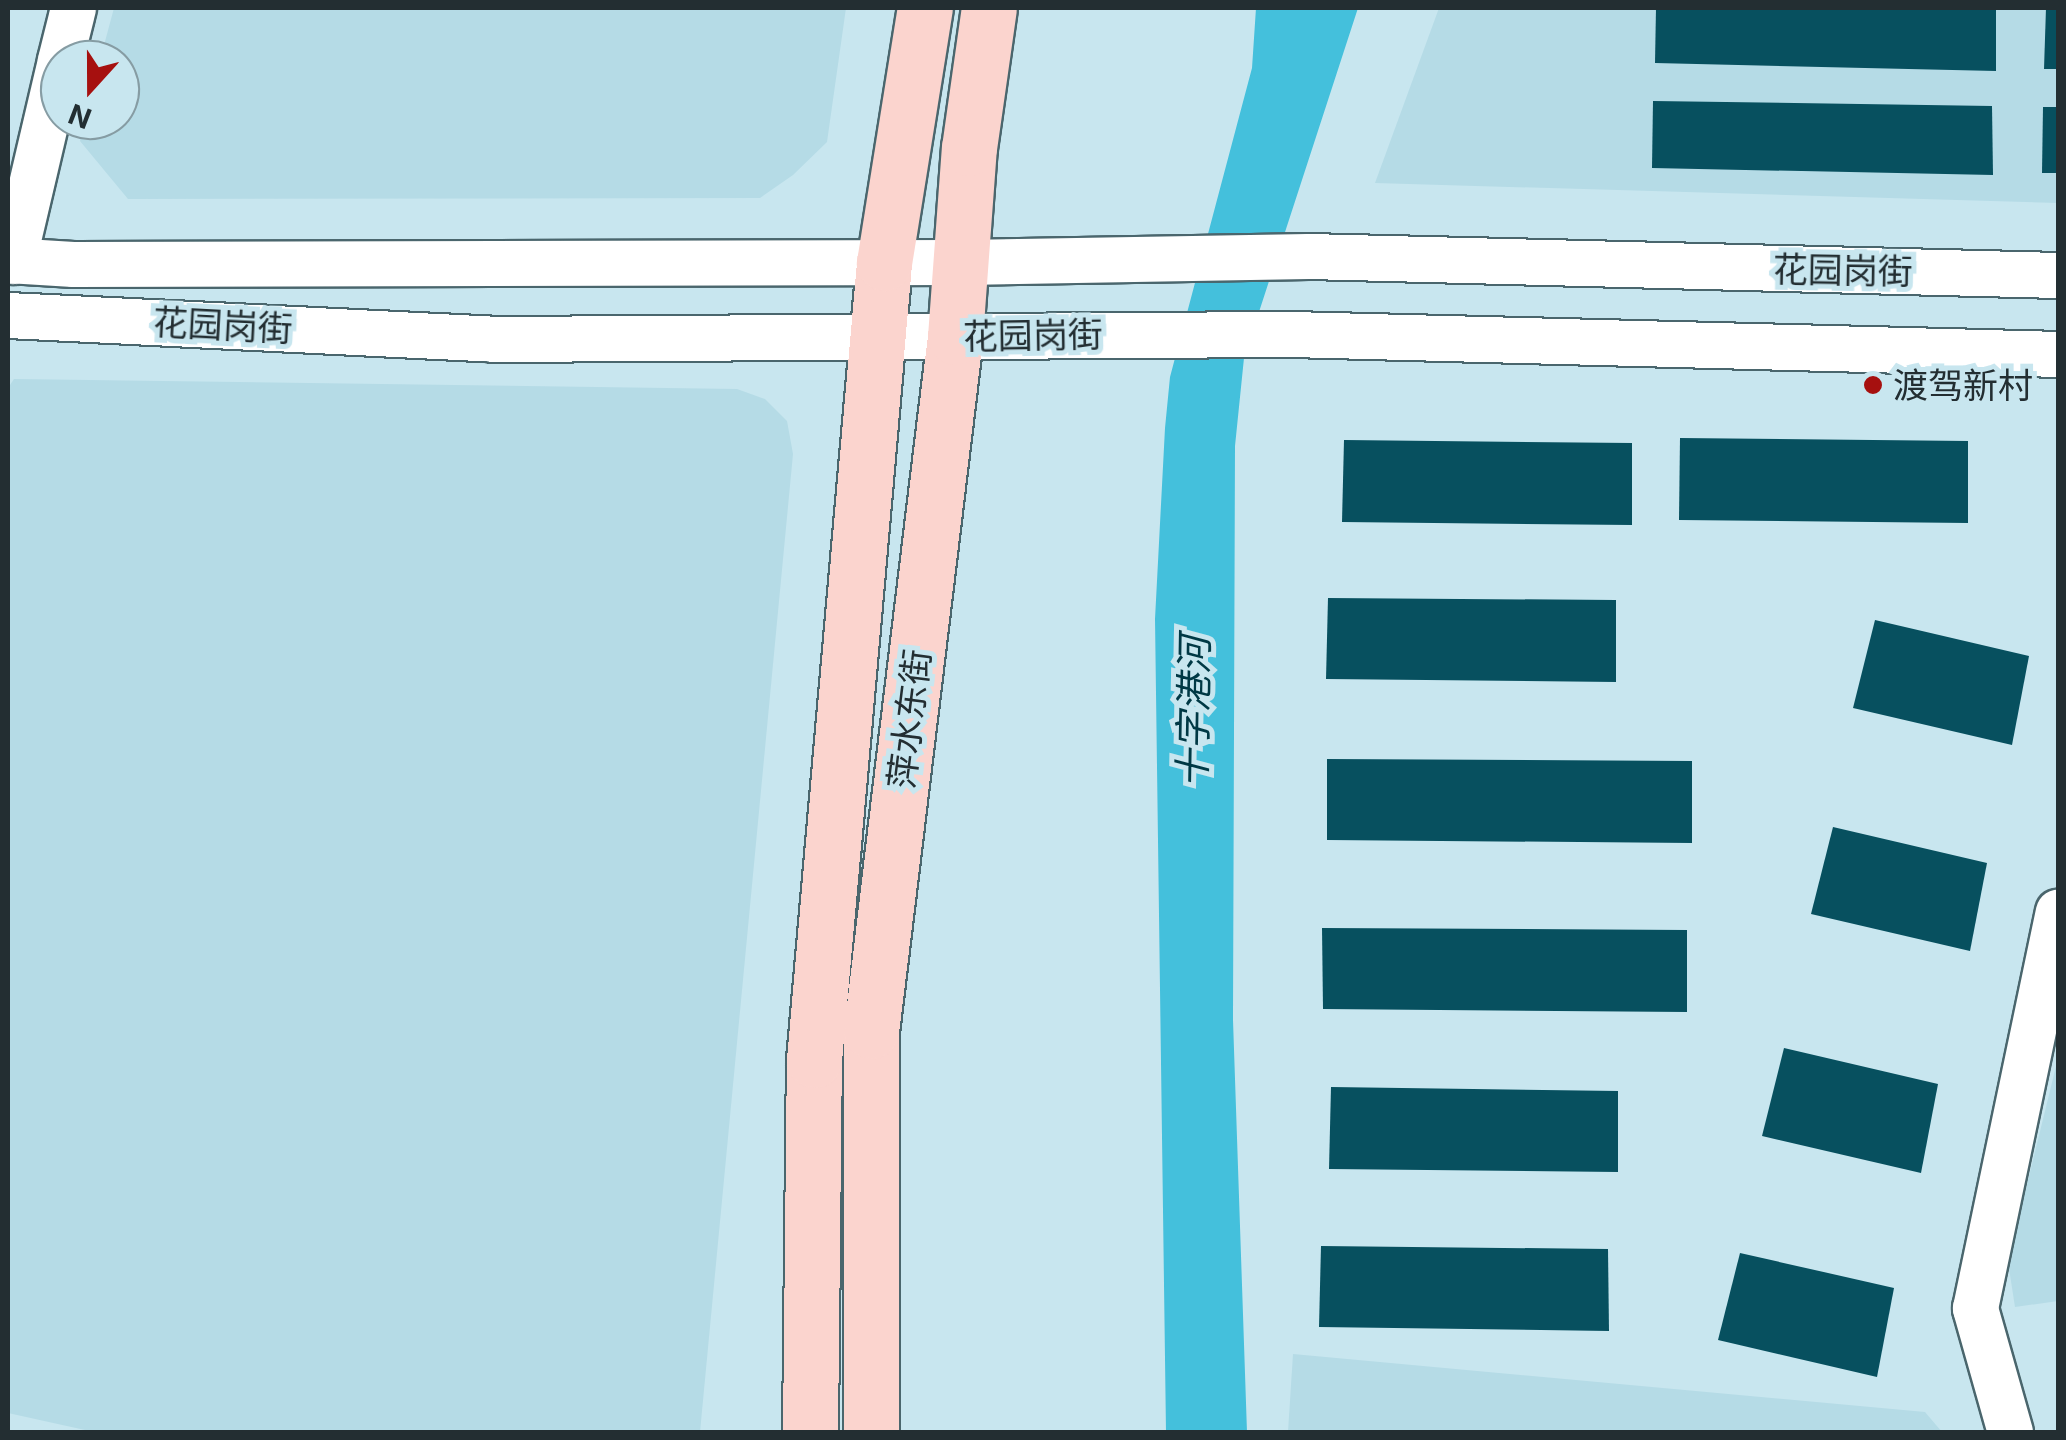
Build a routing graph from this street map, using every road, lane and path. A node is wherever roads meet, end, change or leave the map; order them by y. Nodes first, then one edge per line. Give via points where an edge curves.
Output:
1 (72, 8) edge
2 (926, 8) edge
3 (989, 8) edge
4 (65, 40) edge
5 (40, 140) edge
6 (10, 260) edge
7 (884, 262) junction
8 (962, 262) junction
9 (2058, 276) edge
10 (8, 314) edge
11 (880, 337) junction
12 (955, 337) junction
13 (2058, 354) edge
14 (2058, 912) edge
15 (810, 1432) edge
16 (870, 1432) edge
17 (2010, 1432) edge

1 - 4 street
2 - 7 main road, 萍水东街
3 - 8 main road, 萍水东街
5 - 6 street
6 - 7 street, 花园岗街
7 - 8 street, 花园岗街
7 - 11 main road, 萍水东街
8 - 9 street, 花园岗街 via 1308,256
8 - 12 main road, 萍水东街
10 - 11 street, 花园岗街 via 492,338
11 - 12 street, 花园岗街
11 - 15 main road, 萍水东街 via 814,1060
12 - 13 street, 花园岗街 via 1292,334
12 - 16 main road, 萍水东街 via 871,1031
14 - 17 street via 1975,1308

